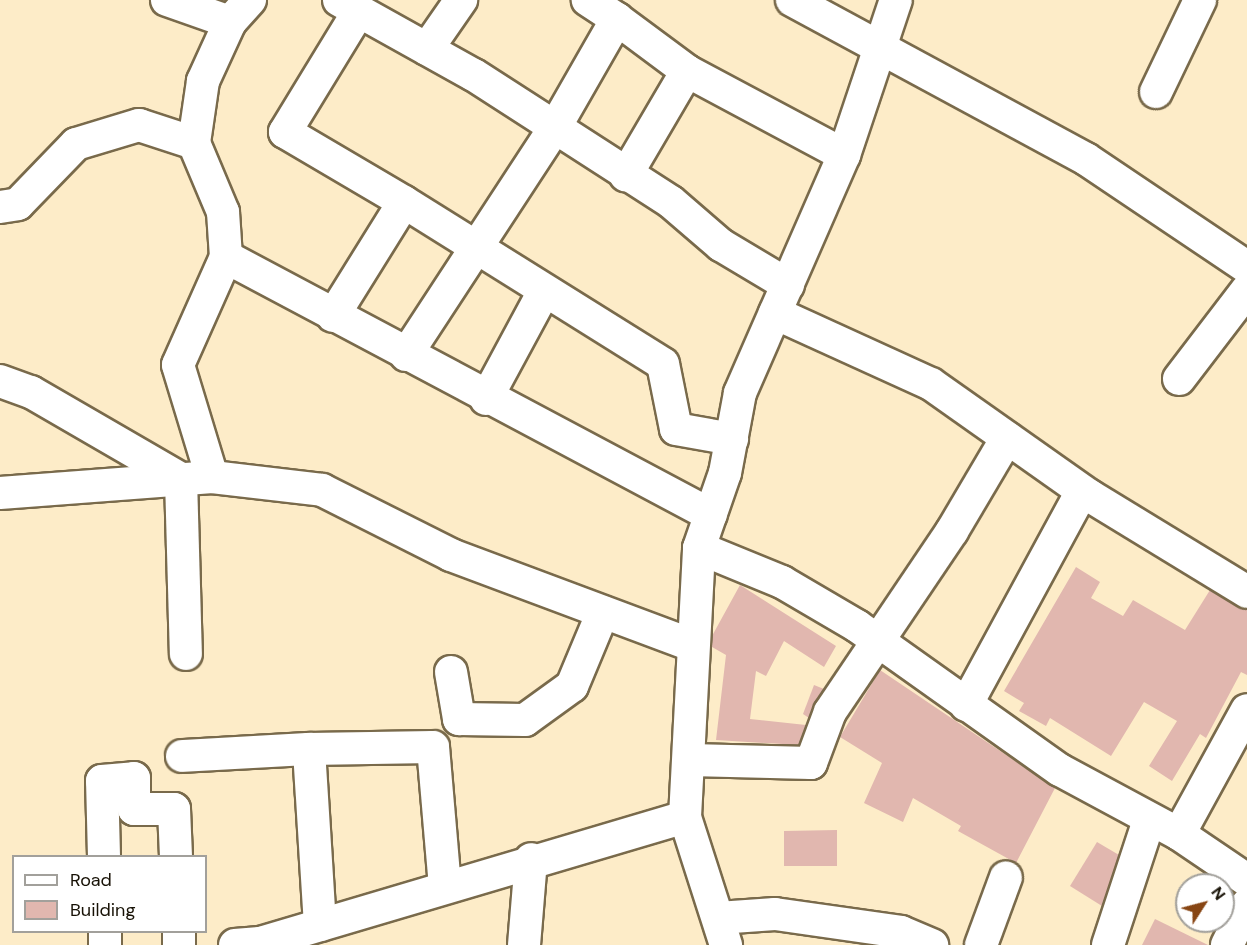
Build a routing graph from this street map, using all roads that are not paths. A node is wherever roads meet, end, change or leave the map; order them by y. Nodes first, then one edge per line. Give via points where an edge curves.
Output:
1 (167, 0) edge
2 (461, 0) edge
3 (588, 0) edge
4 (792, 0) edge
5 (896, 0) edge
6 (1200, 0) edge
7 (349, 6) edge
8 (240, 11) edge
9 (617, 19) junction
10 (877, 48) junction
11 (428, 49) junction
12 (687, 70) junction
13 (1156, 92) dead end
14 (554, 129) junction
15 (194, 143) junction
16 (844, 154) junction
17 (626, 175) junction
18 (404, 202) junction
19 (0, 207) edge
20 (477, 250) junction
21 (226, 257) junction
22 (1247, 267) edge
23 (788, 285) junction
24 (1247, 290) edge
25 (543, 293) junction
26 (775, 313) junction
27 (333, 315) junction
28 (406, 356) junction
29 (1179, 379) dead end
30 (0, 381) edge
31 (486, 399) junction
32 (1007, 438) junction
33 (732, 439) junction
34 (212, 477) junction
35 (181, 479) junction
36 (1083, 491) junction
37 (0, 493) edge
38 (711, 514) junction
39 (699, 548) junction
40 (1243, 580) edge
41 (603, 612) junction
42 (879, 640) junction
43 (692, 645) junction
44 (186, 654) dead end
45 (451, 672) dead end
46 (966, 705) junction
47 (1247, 710) edge
48 (309, 749) junction
49 (182, 756) dead end
50 (690, 760) junction
51 (685, 817) junction
52 (1149, 820) junction
53 (1179, 834) junction
54 (104, 855) edge
55 (176, 855) edge
56 (531, 859) junction
57 (1006, 877) dead end
58 (1247, 880) edge
59 (445, 886) junction
60 (1247, 905) edge
61 (320, 925) junction
62 (722, 932) edge
63 (235, 945) edge
64 (524, 945) edge
65 (932, 945) edge
66 (981, 945) edge
67 (1108, 945) edge
68 (1227, 945) edge

1 - 8 street
2 - 11 street
3 - 9 street
4 - 10 street
5 - 10 street
6 - 13 street
7 - 11 street
7 - 18 street via 285,132
8 - 15 street via 203,81
9 - 12 street
9 - 14 street
10 - 16 street
10 - 22 street via 1086,159
11 - 14 street
12 - 16 street
12 - 17 street
14 - 17 street
14 - 20 street
15 - 19 street via 139,125 76,144 18,204
15 - 21 street via 223,212
16 - 23 street
17 - 23 street via 671,202 721,245
18 - 20 street
18 - 27 street
20 - 25 street
20 - 28 street
21 - 27 street
21 - 34 street via 178,364
23 - 26 street
24 - 29 street
25 - 31 street
25 - 33 street via 663,364 676,429
26 - 32 street via 931,384
26 - 33 street via 740,393
27 - 28 street
28 - 31 street
30 - 35 street via 31,392
31 - 38 street
32 - 36 street
32 - 42 street
33 - 38 street
34 - 35 street
34 - 41 street via 322,490 452,555
35 - 37 street
35 - 44 street
36 - 40 street
36 - 46 street
38 - 39 street
39 - 42 street via 783,582
39 - 43 street
41 - 43 street
41 - 45 street via 572,686 525,720 459,719
42 - 46 street
42 - 50 street via 830,712 811,763
43 - 50 street
46 - 52 street via 1060,770
47 - 53 street
48 - 49 street
48 - 59 street via 433,747
48 - 61 street
50 - 51 street
51 - 56 street
51 - 62 street
52 - 53 street
52 - 67 street
53 - 58 street
54 - 55 street via 102,781 134,778 134,809 174,809
56 - 59 street
56 - 64 street
57 - 66 street
59 - 61 street
60 - 68 street
61 - 63 street
62 - 65 street via 775,914 901,932

